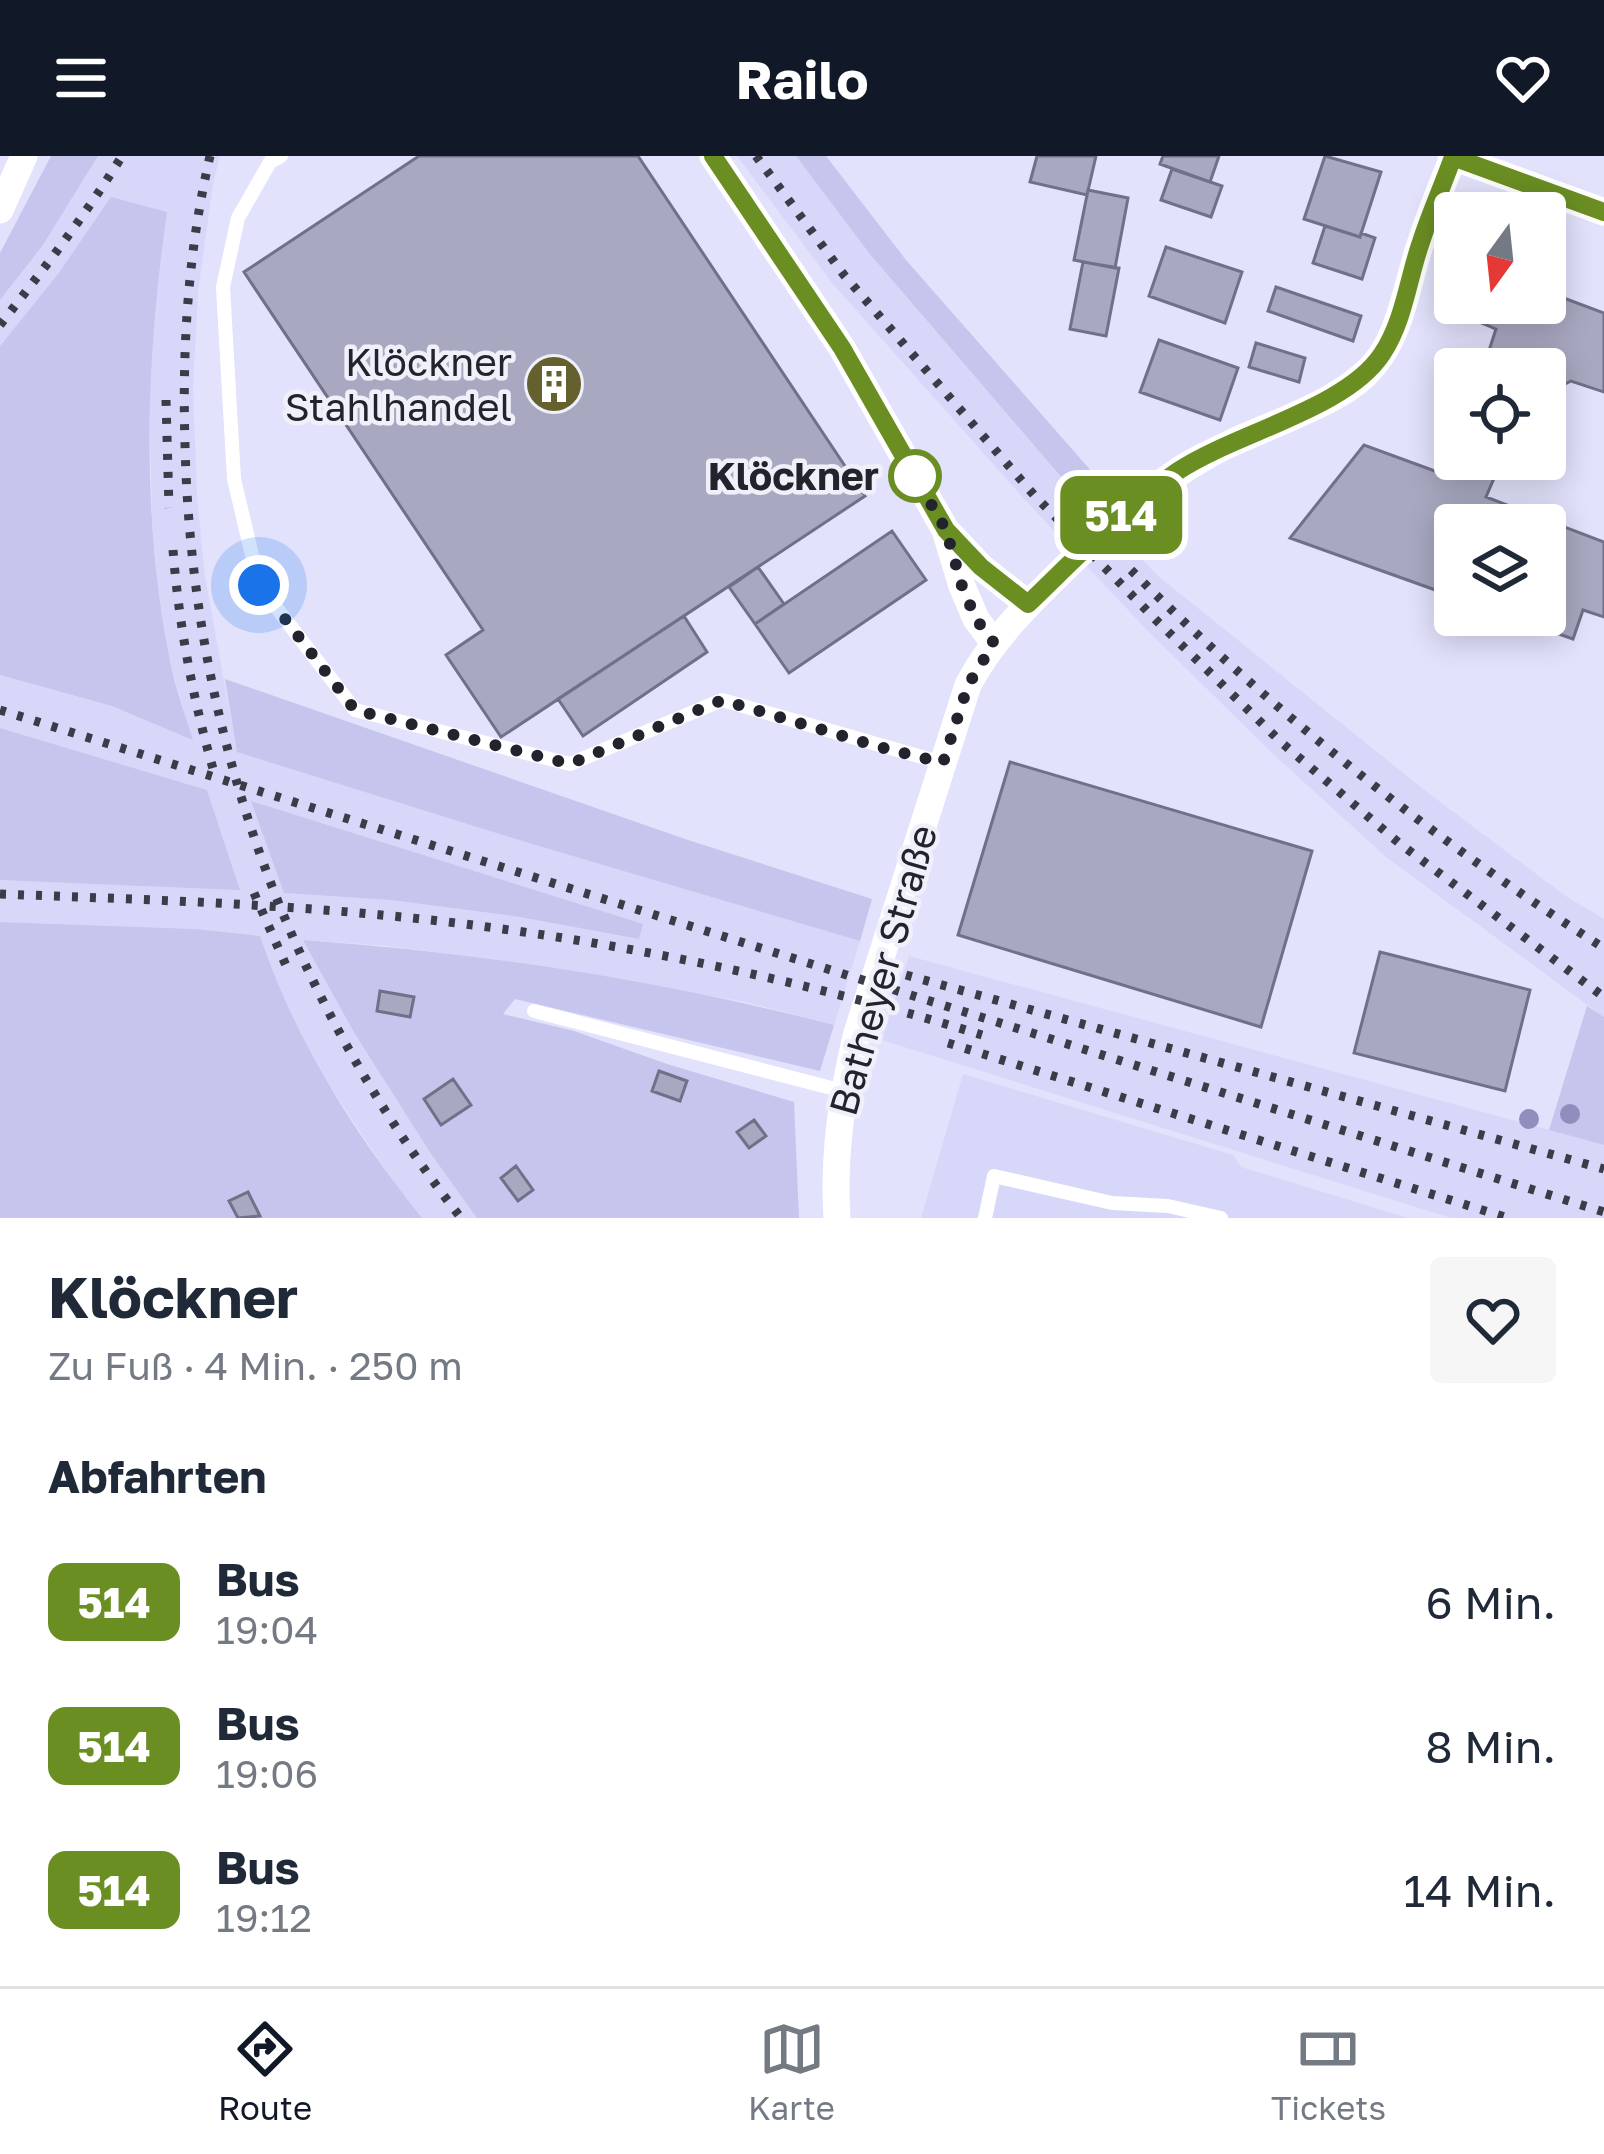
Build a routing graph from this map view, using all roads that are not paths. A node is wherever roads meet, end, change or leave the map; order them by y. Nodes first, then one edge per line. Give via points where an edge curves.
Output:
1 (25, 156) edge
2 (281, 156) edge
3 (713, 156) edge
4 (1452, 156) edge
5 (0, 209) edge
6 (1604, 212) edge
7 (946, 530) junction
8 (1028, 604) junction
9 (994, 643) junction
10 (943, 763) junction
11 (534, 1011) dead end
12 (843, 1091) junction
13 (836, 1218) edge
14 (985, 1218) edge
15 (1221, 1218) edge

1 - 5 street
2 - 10 lane via 238,218 223,287 234,479 259,585 355,710 570,764 722,700
3 - 7 street via 842,348
4 - 6 street
4 - 8 street, Batheyer Straße via 1400,317 1365,375 1181,470 1113,521
7 - 8 street
7 - 9 street via 976,619
8 - 9 street, Batheyer Straße
9 - 10 street, Batheyer Straße via 968,685
10 - 12 street, Batheyer Straße
11 - 12 lane
12 - 13 street, Batheyer Straße
14 - 15 lane via 994,1176

